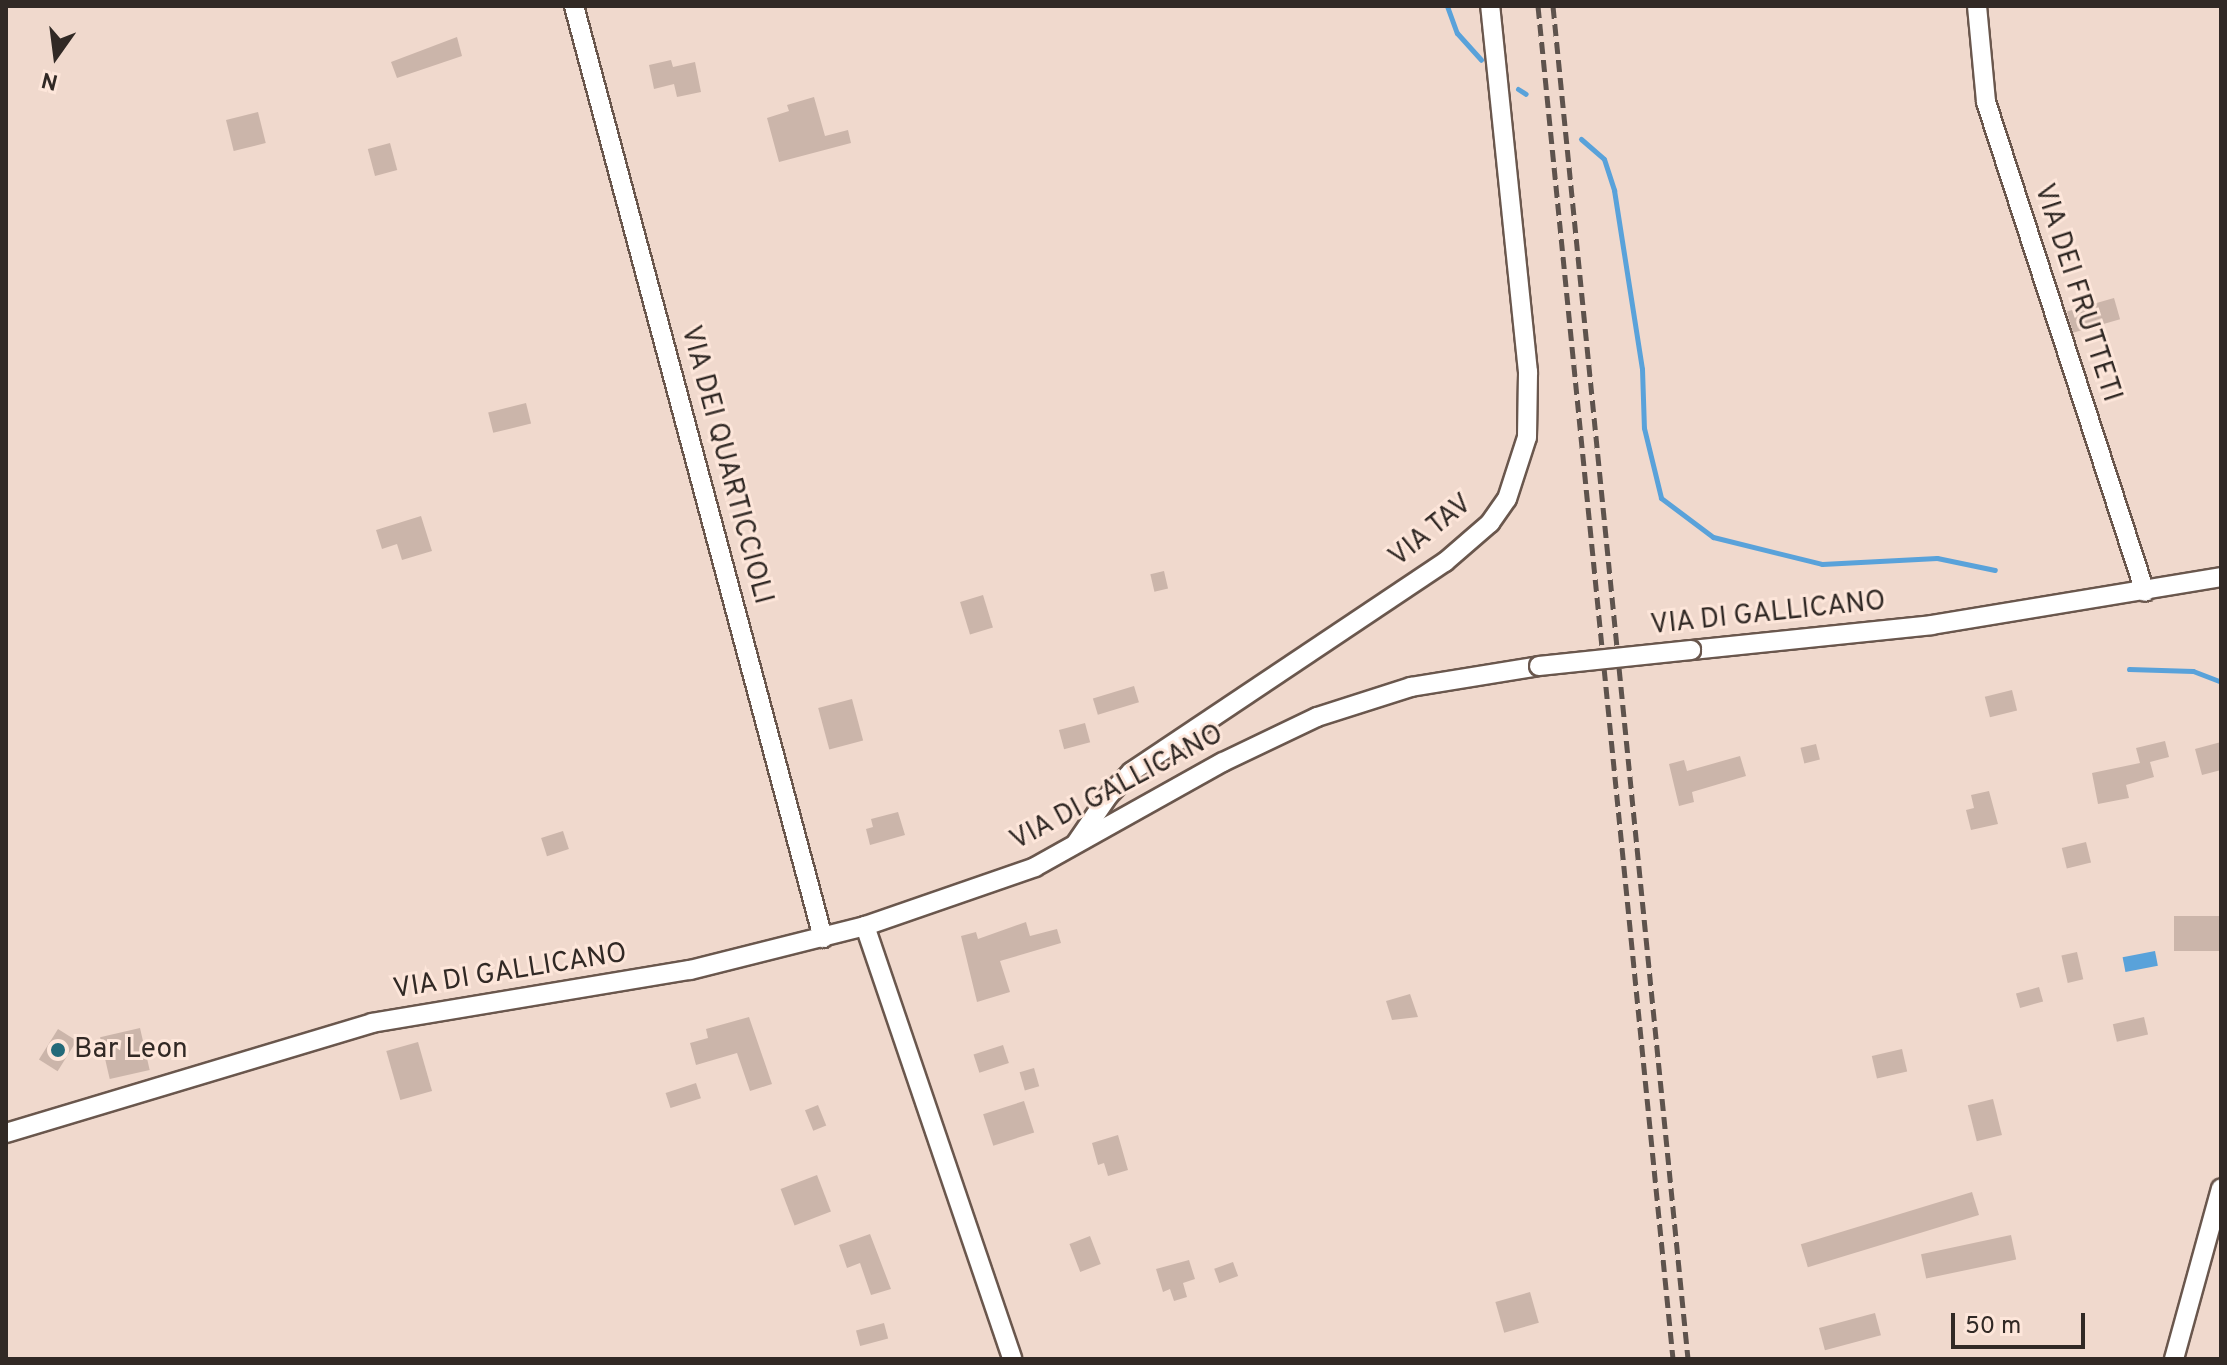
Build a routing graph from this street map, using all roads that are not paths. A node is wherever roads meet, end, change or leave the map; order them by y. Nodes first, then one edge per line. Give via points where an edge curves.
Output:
1 (574, 6) edge
2 (1490, 6) edge
3 (1977, 6) edge
4 (2221, 577) edge
5 (2145, 592) junction
6 (1072, 849) junction
7 (865, 926) junction
8 (823, 938) junction
9 (6, 1133) edge
10 (2221, 1188) edge
11 (1012, 1359) edge
12 (2174, 1359) edge

1 - 8 street, VIA DEI QUARTICCIOLI
2 - 6 street, VIA TAV via 1528,372 1527,437 1507,499 1490,523 1445,562 1131,772
3 - 5 street, VIA DEI FRUTTETI via 1983,91
4 - 5 street, VIA DI GALLICANO
5 - 6 street, VIA DI GALLICANO, bridge via 1932,625 1539,666 1411,687 1317,717 1223,762
6 - 7 street, VIA DI GALLICANO via 975,891
7 - 8 street, VIA DI GALLICANO
7 - 11 street
8 - 9 street, VIA DI GALLICANO via 649,977 372,1023
10 - 12 street

